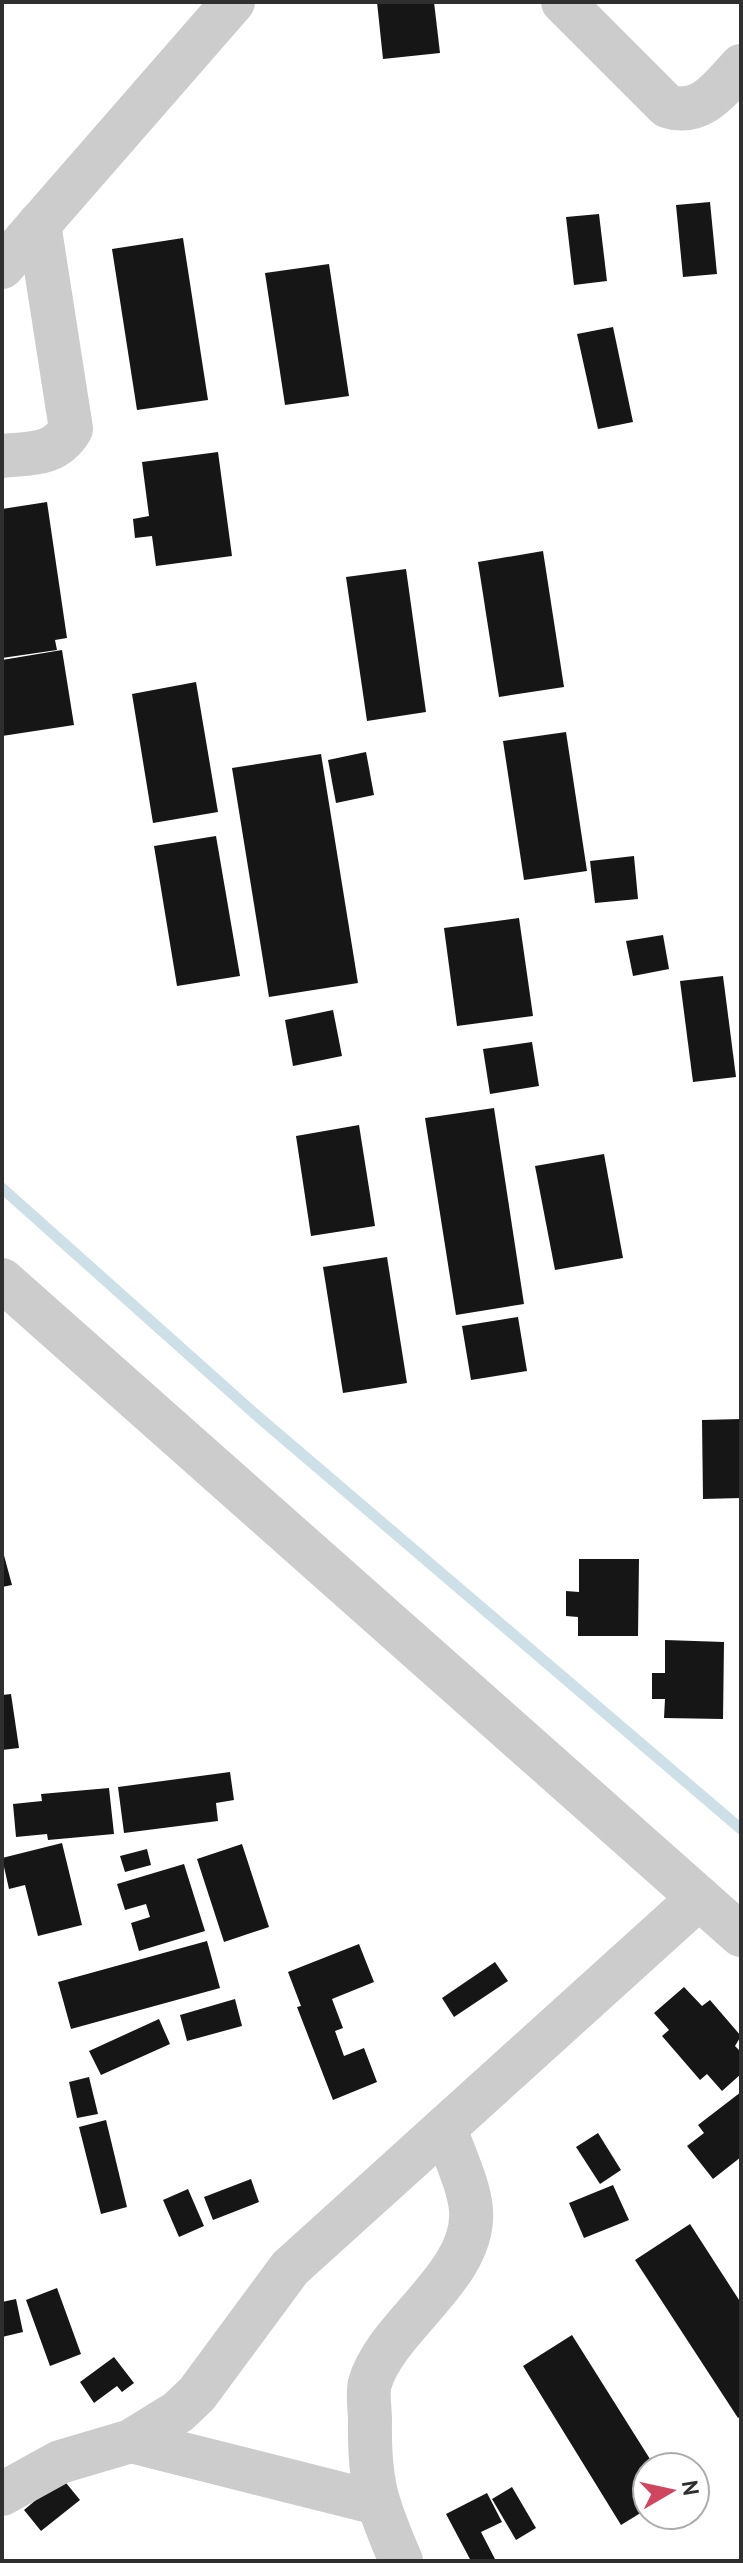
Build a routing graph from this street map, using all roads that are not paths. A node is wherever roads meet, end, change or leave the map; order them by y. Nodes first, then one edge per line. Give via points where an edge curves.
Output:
1 (233, 2) edge
2 (563, 2) edge
3 (741, 66) edge
4 (39, 224) junction
5 (2, 267) edge
6 (2, 456) edge
7 (2, 1280) edge
8 (699, 1898) junction
9 (741, 1935) edge
10 (445, 2128) junction
11 (131, 2441) junction
12 (2, 2494) edge
13 (377, 2503) junction
14 (401, 2561) edge

1 - 4 street
2 - 3 street via 667,106 680,111 710,101
4 - 5 street
4 - 6 street via 71,429 62,445
7 - 8 street
8 - 9 street
8 - 10 street
10 - 11 street via 290,2268 197,2394
10 - 13 street via 471,2211 464,2244 370,2383 369,2471
11 - 12 street via 60,2462
11 - 13 street
13 - 14 street

